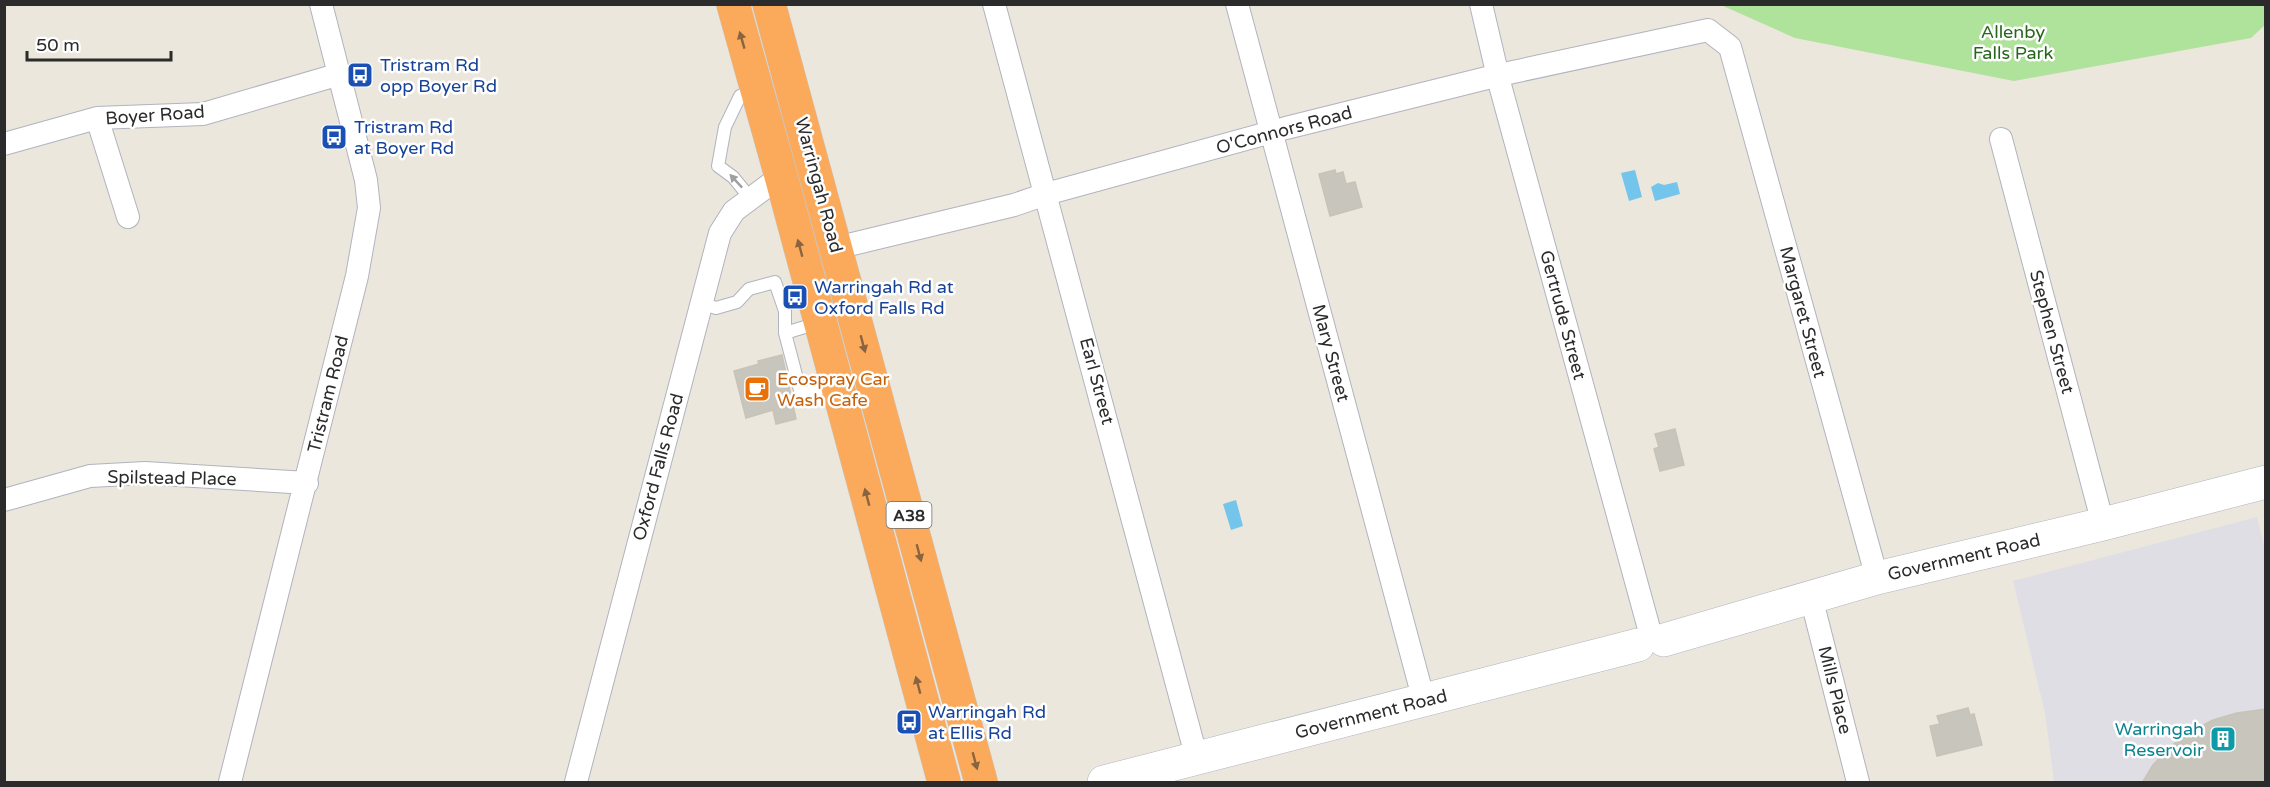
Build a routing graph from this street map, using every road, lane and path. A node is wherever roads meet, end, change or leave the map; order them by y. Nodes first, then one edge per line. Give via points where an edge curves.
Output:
1 (321, 4) edge
2 (732, 4) edge
3 (769, 4) edge
4 (994, 4) edge
5 (1237, 4) edge
6 (1481, 4) edge
7 (1730, 47) joint
8 (340, 74) junction
9 (1499, 75) junction
10 (756, 88) junction
11 (97, 118) junction
12 (1271, 132) junction
13 (2001, 139) dead end
14 (4, 144) edge
15 (781, 176) junction
16 (1046, 194) junction
17 (751, 199) junction
18 (128, 217) dead end
19 (836, 248) junction
20 (701, 303) junction
21 (820, 322) junction
22 (785, 333) junction
23 (837, 384) junction
24 (2265, 482) edge
25 (307, 483) junction
26 (4, 500) edge
27 (2103, 524) junction
28 (1877, 578) junction
29 (1811, 597) junction
30 (1650, 637) junction
31 (1424, 701) junction
32 (1197, 759) junction
33 (230, 783) edge
34 (576, 783) edge
35 (944, 783) edge
36 (981, 783) edge
37 (1104, 783) edge
38 (1858, 783) edge

1 - 8 street, Tristram Road
10 -> 2 highway, Warringah Road / A38
3 - 19 highway, Warringah Road / A38
4 - 16 street, Earl Street
5 - 12 street, Mary Street
6 - 9 street, Gertrude Street
7 - 9 street, O'Connors Road via 1708,30
7 - 28 street, Margaret Street
8 - 11 street, Boyer Road via 203,114
8 - 25 street, Tristram Road via 369,208 357,276
9 - 12 street, O'Connors Road
9 - 30 street, Gertrude Street
10 - 15 highway, Warringah Road / A38
17 -> 10 lane via 718,166 725,127 740,96
11 - 14 street, Boyer Road
11 - 18 street
12 - 16 street, O'Connors Road
12 - 31 street, Mary Street
13 - 27 street, Stephen Street
15 - 17 street, Oxford Falls Road
21 -> 15 highway, Warringah Road / A38
16 - 19 street, O'Connors Road
16 - 32 street, Earl Street
17 - 20 street, Oxford Falls Road via 734,211 720,233
19 -> 36 highway, Warringah Road / A38
20 - 22 lane via 716,308 738,302 749,289 775,282 785,311
20 - 34 street, Oxford Falls Road
21 - 22 lane
21 - 23 highway, Warringah Road / A38
22 - 23 lane via 801,394
35 -> 23 highway, Warringah Road / A38
24 - 27 street, Government Road
25 - 26 street, Spilstead Place via 145,473 90,476
25 - 33 street, Tristram Road
27 - 28 street, Government Road
28 - 29 street, Government Road
29 - 30 street, Government Road
29 - 38 street, Mills Place
30 - 31 street, Government Road
31 - 32 street, Government Road
32 - 37 street, Government Road

